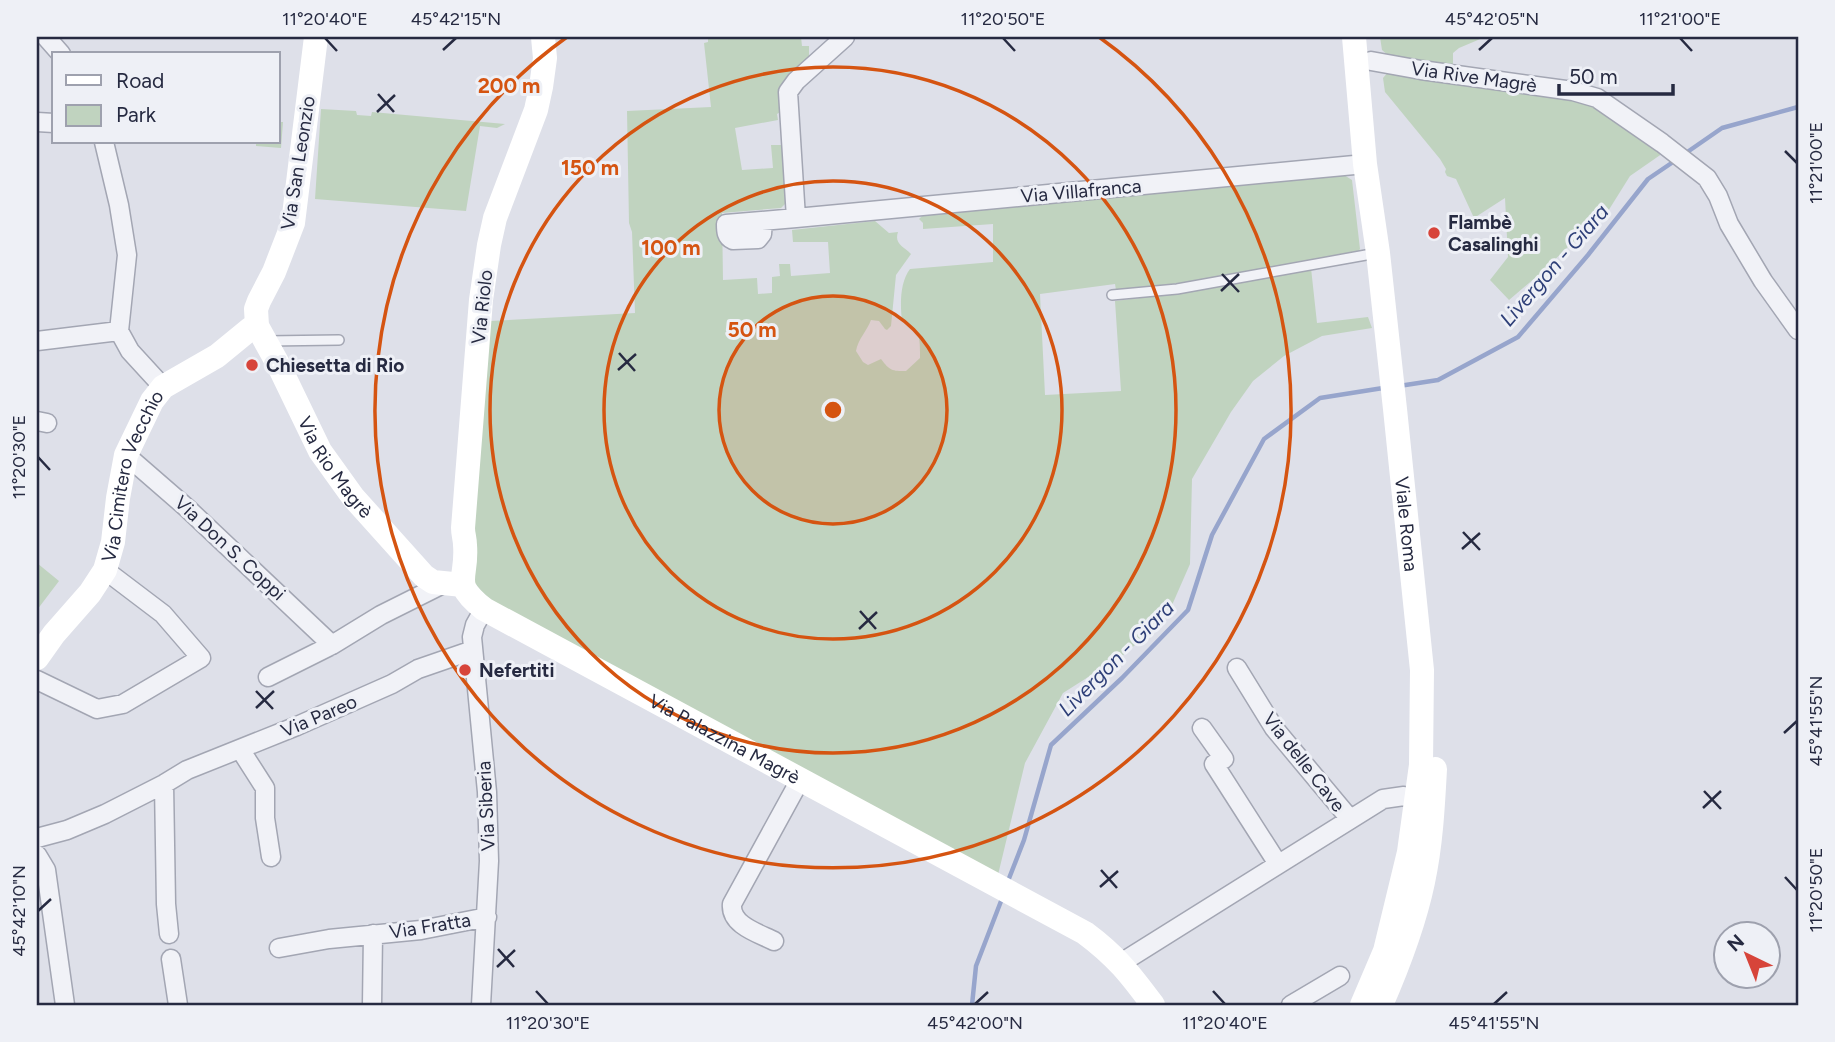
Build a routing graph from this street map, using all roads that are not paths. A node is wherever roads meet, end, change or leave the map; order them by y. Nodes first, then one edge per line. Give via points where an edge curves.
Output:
1 (46, 37) edge
2 (316, 37) edge
3 (543, 37) edge
4 (845, 37) edge
5 (1354, 37) edge
6 (59, 52) edge
7 (1366, 53) edge
8 (108, 144) edge
9 (1374, 163) junction
10 (796, 218) junction
11 (763, 221) dead end
12 (1385, 252) junction
13 (1112, 295) dead end
14 (119, 331) junction
15 (1798, 331) edge
16 (262, 333) junction
17 (339, 340) dead end
18 (37, 341) edge
19 (163, 387) junction
20 (125, 455) junction
21 (1413, 502) junction
22 (105, 570) junction
23 (453, 584) junction
24 (484, 609) junction
25 (332, 645) junction
26 (473, 650) junction
27 (37, 658) edge
28 (1237, 668) dead end
29 (268, 677) dead end
30 (37, 680) edge
31 (1202, 727) dead end
32 (240, 749) junction
33 (800, 780) junction
34 (164, 784) junction
35 (1416, 800) junction
36 (1350, 819) junction
37 (37, 838) edge
38 (37, 856) edge
39 (271, 857) dead end
40 (1278, 864) junction
41 (487, 917) junction
42 (169, 934) dead end
43 (373, 934) junction
44 (774, 941) dead end
45 (279, 948) dead end
46 (171, 959) dead end
47 (1121, 963) junction
48 (1340, 976) dead end
49 (65, 1005) edge
50 (178, 1005) edge
51 (372, 1005) edge
52 (481, 1005) edge
53 (1153, 1005) edge
54 (1291, 1005) edge
55 (1362, 1005) edge
56 (1381, 1005) edge

1 - 6 street
2 - 16 street, Via San Leonzio via 293,223 256,309
3 - 23 street, Via Riolo via 545,58 536,110 489,245 481,300 465,544
4 - 10 street via 788,92
5 - 7 street, Viale Roma
7 - 9 street, Viale Roma
7 - 15 street, Via Rive Magrè via 1597,98 1707,178 1728,224
8 - 14 street via 127,255
9 - 10 street, Via Villafranca
9 - 12 street, Viale Roma
10 - 11 street, Via Villafranca
12 - 13 lane via 1177,289
12 - 21 street, Viale Roma
14 - 18 street
14 - 19 street via 130,351
16 - 17 lane
16 - 19 street, Via Cimitero Vecchio via 250,329 217,356
16 - 23 street, Via Rio Magrè via 320,451 353,497 424,576
19 - 20 street, Via Cimitero Vecchio
20 - 22 street, Via Cimitero Vecchio
20 - 25 street, Via Don S. Coppi
21 - 35 street, Viale Roma via 1422,670
21 - 56 street, Viale Roma via 1436,653 1433,802 1423,882 1401,961
22 - 27 street, Via Cimitero Vecchio
22 - 30 street via 163,614 201,658 122,704 97,709
23 - 24 street, Via Palazzina Magrè
23 - 25 street via 381,615
24 - 26 street, Via Siberia via 475,625
24 - 33 street, Via Palazzina Magrè
25 - 29 street
26 - 32 street, Via Pareo via 418,668 381,689
26 - 41 street, Via Siberia via 487,792
28 - 36 street, Via delle Cave via 1274,728
31 - 40 street via 1224,759 1214,764
32 - 34 street, Via Pareo
32 - 39 street via 265,788
33 - 44 street via 732,904 739,922
33 - 47 street, Via Palazzina Magrè via 1085,933
34 - 37 street, Via Pareo via 105,814
34 - 42 street
35 - 36 street, Via delle Cave via 1404,796 1383,799
35 - 55 street, Viale Roma via 1409,852 1385,951
36 - 40 street, Via delle Cave
38 - 49 street via 46,870
40 - 47 street, Via delle Cave
41 - 43 street, Via Fratta
41 - 52 street, Via Siberia
43 - 45 street, Via Fratta
43 - 51 street, Via Fratta
46 - 50 street
47 - 53 street, Via Palazzina Magrè
48 - 54 street

